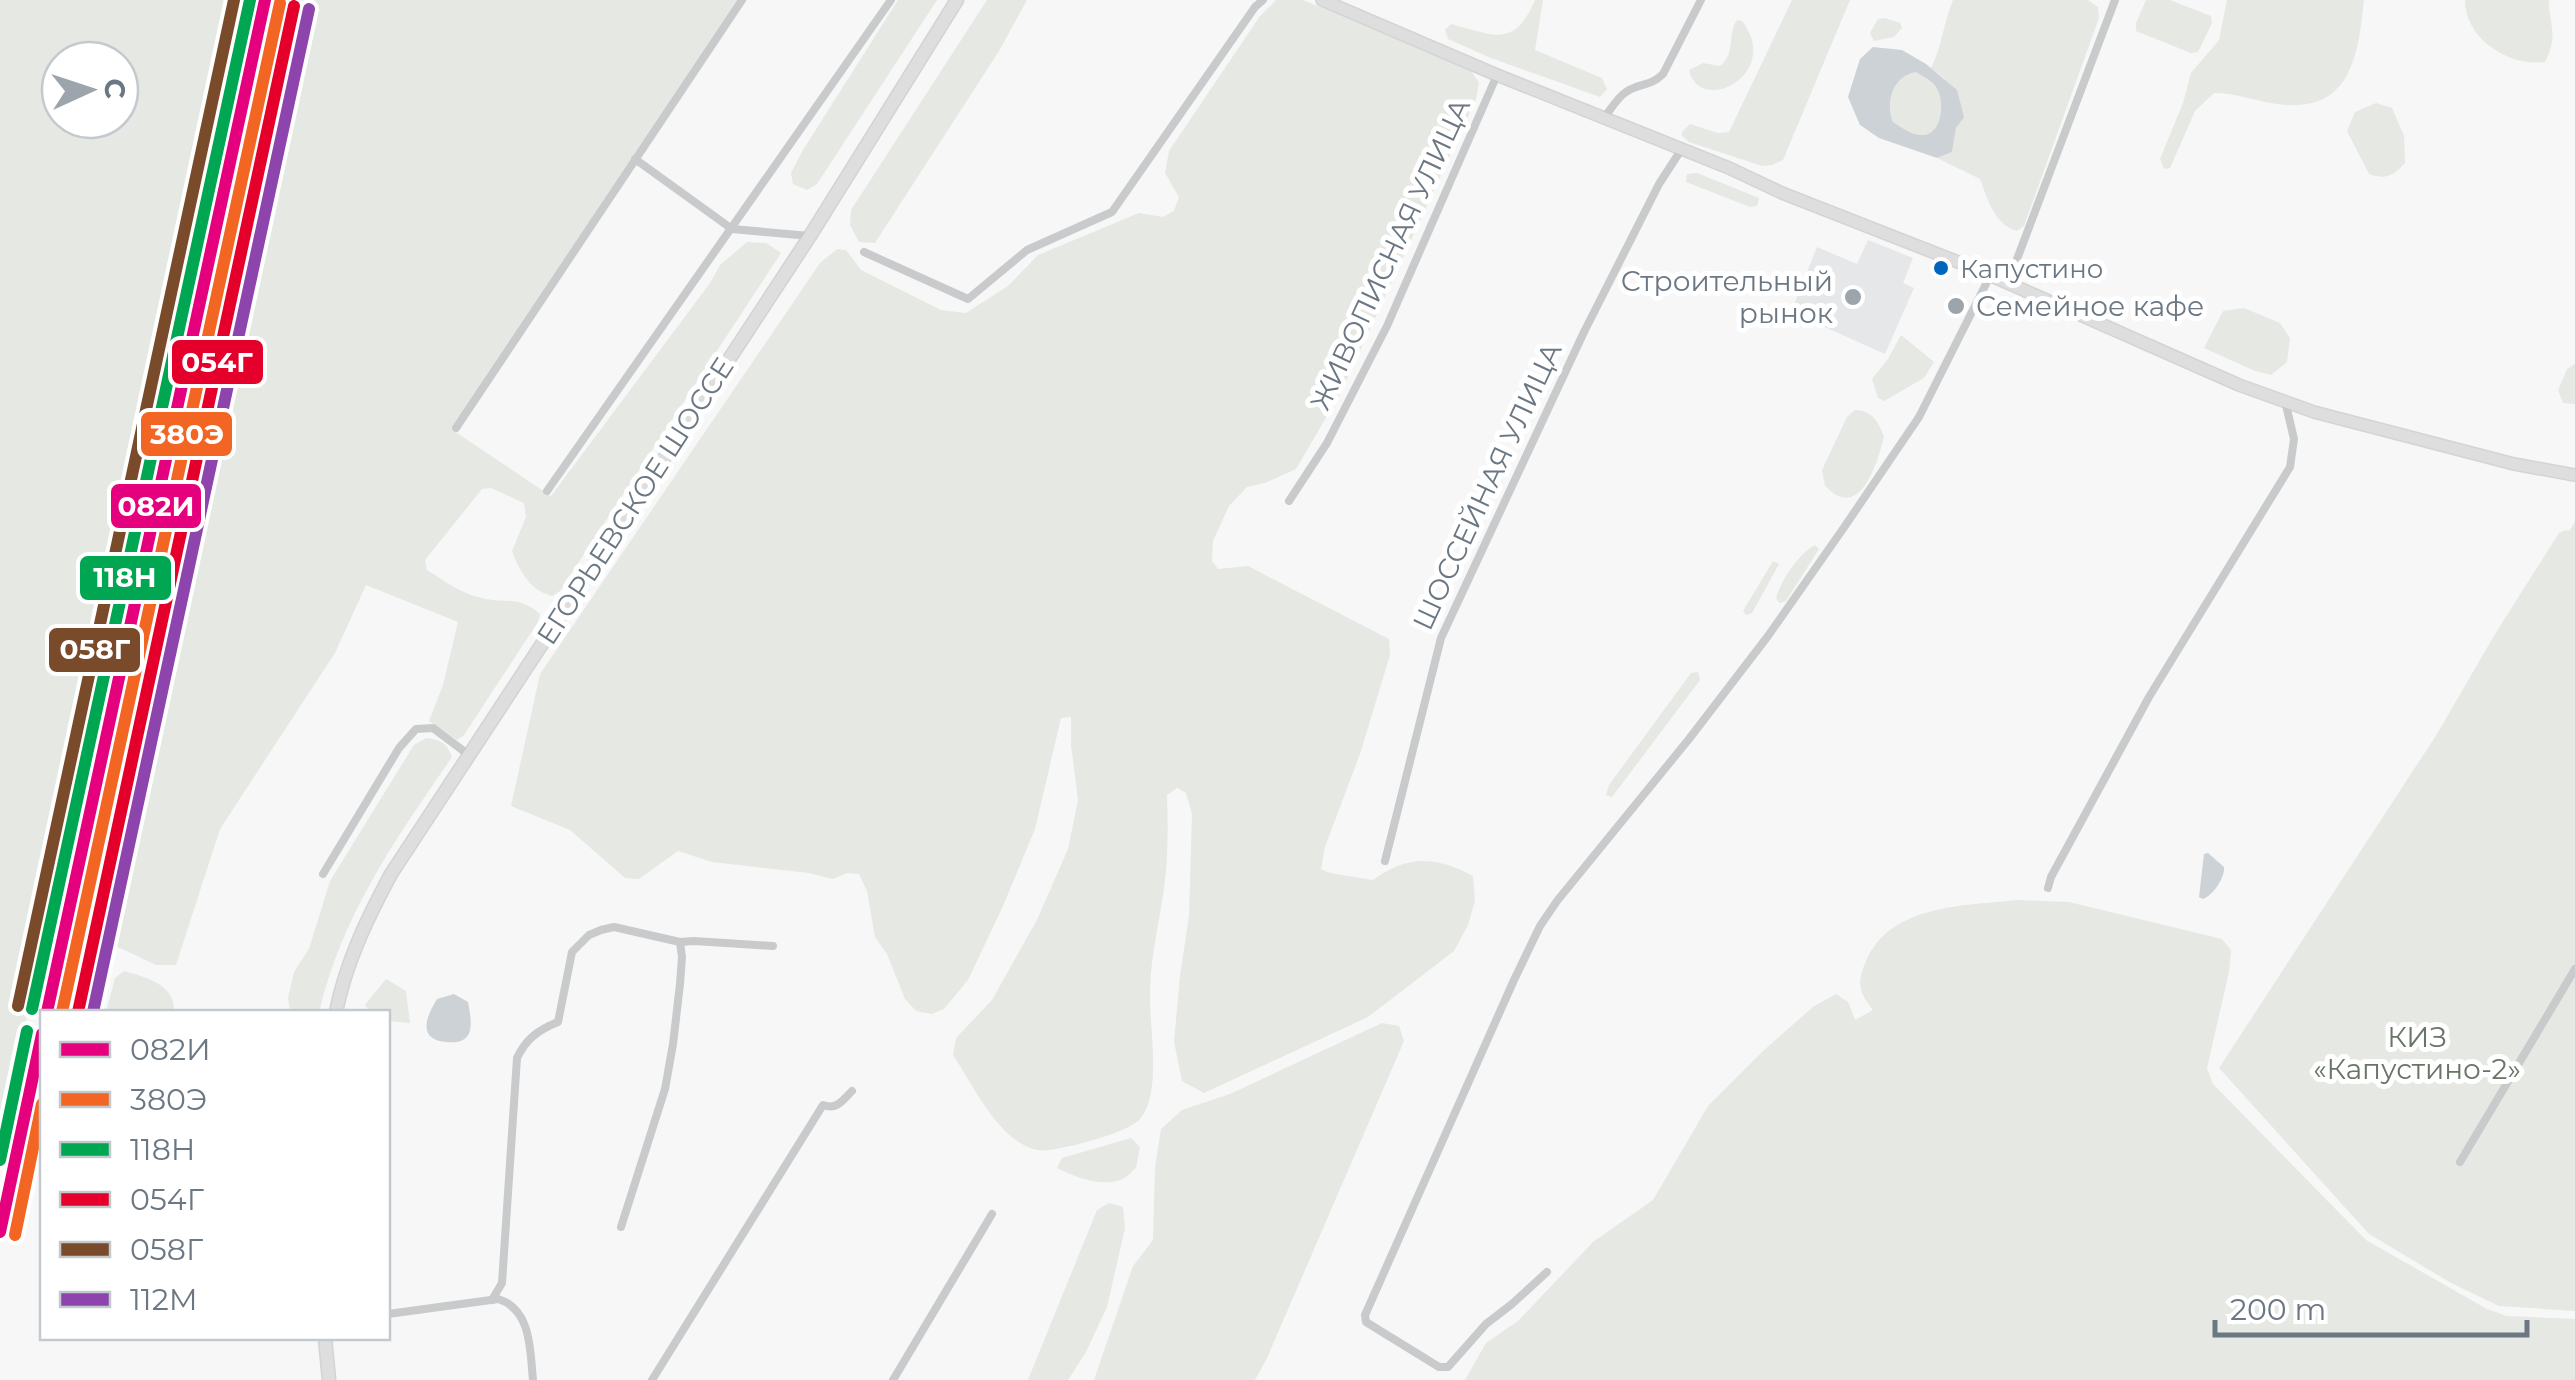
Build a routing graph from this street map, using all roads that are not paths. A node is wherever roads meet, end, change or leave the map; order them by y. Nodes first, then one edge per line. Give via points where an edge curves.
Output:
1 (742, 0) edge
2 (891, 0) edge
3 (957, 0) edge
4 (1262, 0) edge
5 (1322, 0) edge
6 (1701, 0) edge
7 (2116, 0) edge
8 (1497, 74) junction
9 (1604, 118) junction
10 (1681, 150) junction
11 (635, 159) junction
12 (732, 229) junction
13 (810, 236) junction
14 (864, 252) dead end
15 (1990, 276) junction
16 (2008, 283) junction
17 (2285, 401) junction
18 (456, 428) dead end
19 (2575, 476) edge
20 (546, 492) dead end
21 (1290, 501) dead end
22 (469, 755) junction
23 (1386, 862) dead end
24 (323, 874) dead end
25 (2048, 888) dead end
26 (680, 942) junction
27 (773, 946) dead end
28 (2575, 969) edge
29 (337, 1010) edge
30 (852, 1091) dead end
31 (2460, 1162) dead end
32 (992, 1214) dead end
33 (621, 1226) dead end
34 (1547, 1272) dead end
35 (492, 1300) junction
36 (390, 1314) edge
37 (325, 1340) edge
38 (330, 1380) edge
39 (533, 1380) edge
40 (652, 1380) edge
41 (893, 1380) edge

1 - 11 street
2 - 12 street
3 - 13 main road, ЕГОРЬЕВСКОЕ ШОССЕ
4 - 14 street via 1112,212 1027,250 968,298
5 - 8 main road
6 - 9 street via 1663,74 1629,89
7 - 16 street
8 - 9 main road
8 - 21 street, ЖИВОПИСНАЯ УЛИЦА via 1387,326
9 - 10 main road
10 - 15 main road
10 - 23 street, ШОССЕЙНАЯ УЛИЦА via 1584,332 1441,638
11 - 12 street
11 - 18 street
12 - 13 street
12 - 20 street
13 - 22 main road, ЕГОРЬЕВСКОЕ ШОССЕ
15 - 16 main road
15 - 34 street via 1919,417 1856,510 1746,665 1540,926 1366,1322 1448,1367
16 - 17 main road
17 - 19 main road
17 - 25 street via 2294,440 2290,467 2149,697
22 - 24 street via 433,728 416,729
22 - 29 main road, ЕГОРЬЕВСКОЕ ШОССЕ via 364,925
26 - 27 street
26 - 33 street via 665,1089
26 - 35 street via 614,927 589,934 572,952 558,1022 532,1036 517,1058 502,1282
28 - 31 street
30 - 40 street via 838,1105 823,1105
32 - 41 street
35 - 36 street
35 - 39 street via 507,1302 528,1332
37 - 38 main road

